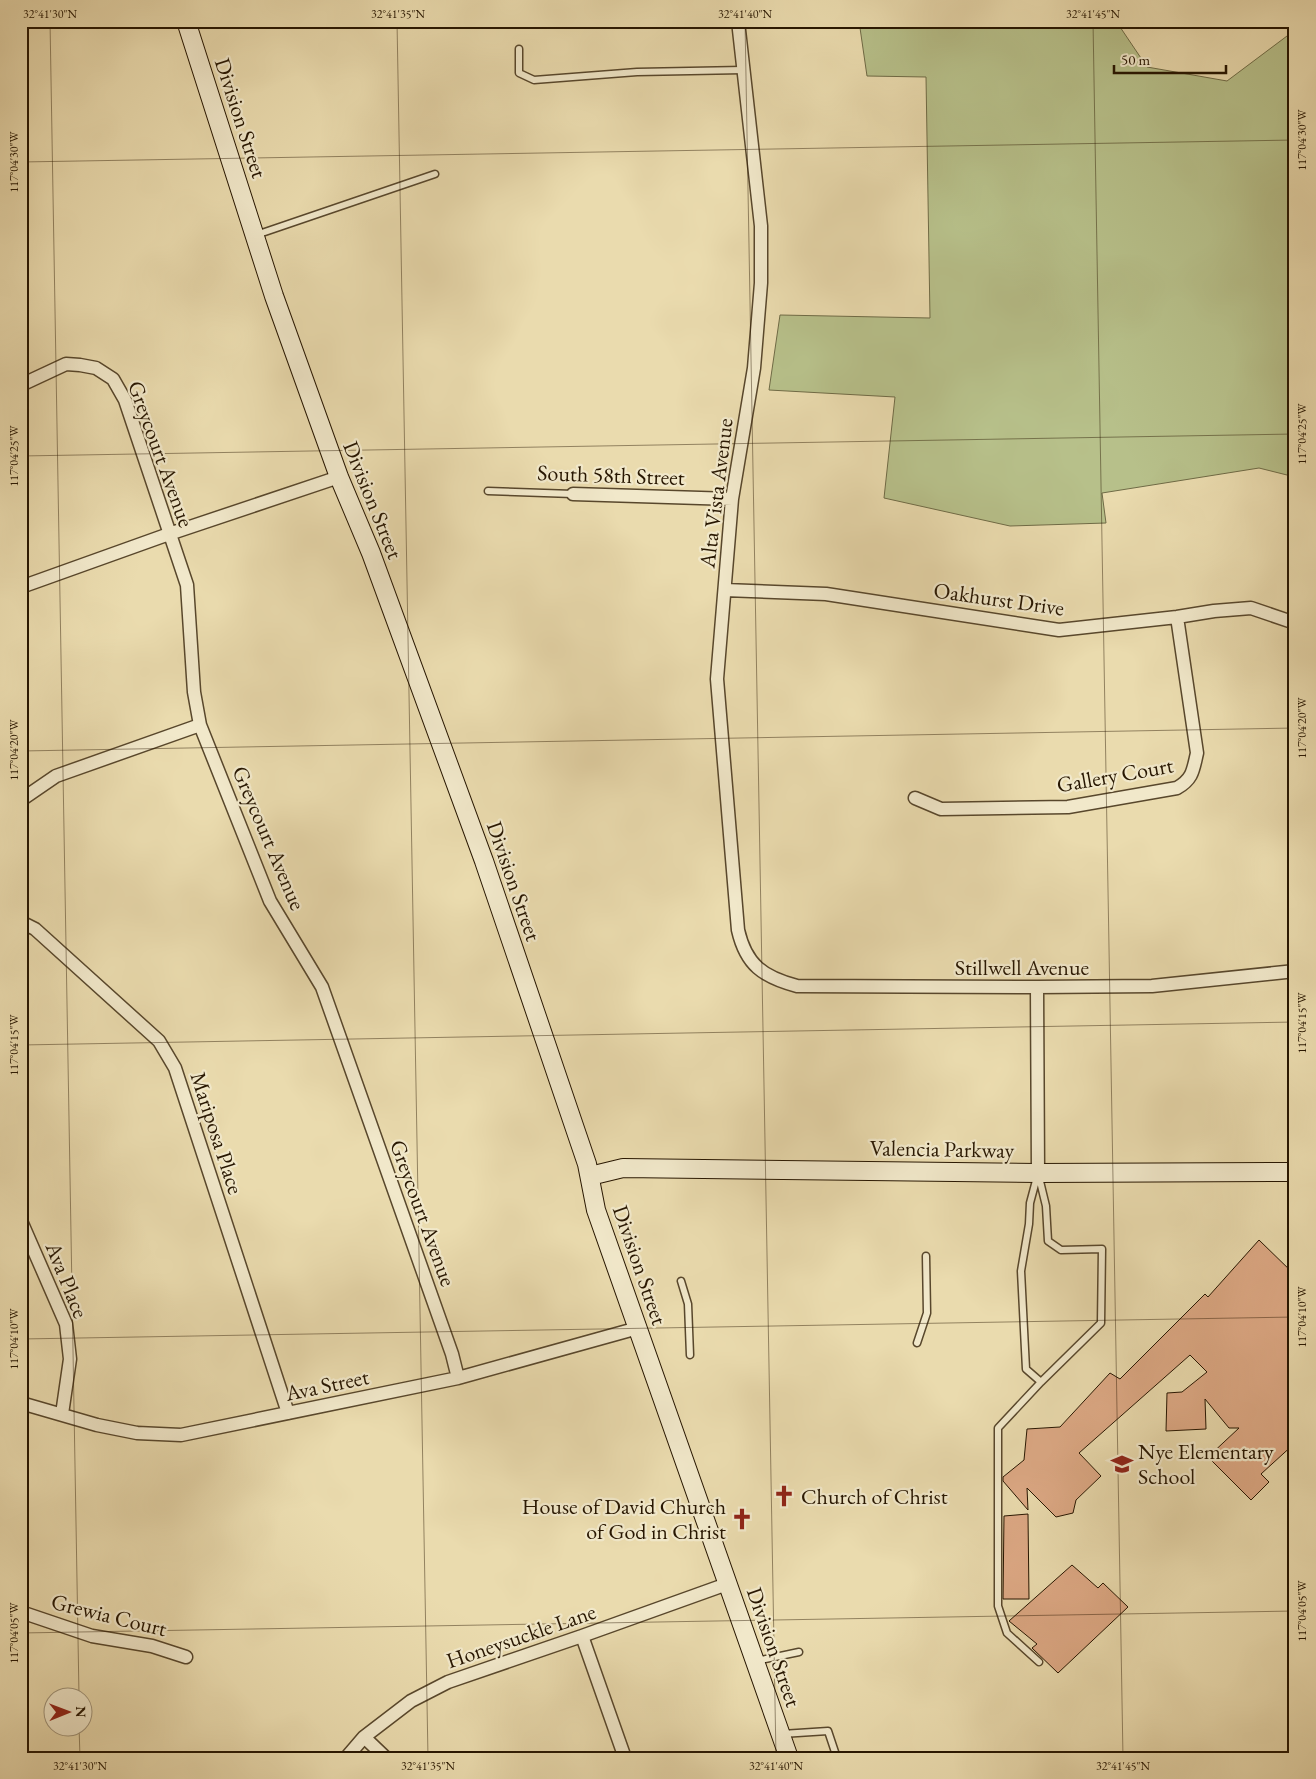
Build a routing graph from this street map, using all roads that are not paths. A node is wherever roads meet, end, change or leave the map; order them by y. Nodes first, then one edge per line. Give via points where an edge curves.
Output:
1 (186, 21) edge
2 (738, 21) edge
3 (519, 49) dead end
4 (743, 70) junction
5 (435, 174) dead end
6 (255, 236) junction
7 (21, 385) edge
8 (339, 477) junction
9 (488, 491) dead end
10 (573, 494) joint
11 (732, 499) junction
12 (169, 534) junction
13 (21, 587) edge
14 (725, 590) junction
15 (1177, 618) junction
16 (1295, 623) edge
17 (200, 725) junction
18 (914, 798) dead end
19 (21, 800) edge
20 (21, 922) edge
21 (755, 966) joint
22 (1295, 971) edge
23 (1037, 987) junction
24 (1295, 1172) edge
25 (1038, 1173) junction
26 (590, 1176) junction
27 (21, 1221) edge
28 (926, 1256) dead end
29 (681, 1280) dead end
30 (638, 1328) junction
31 (917, 1343) dead end
32 (690, 1355) dead end
33 (458, 1378) junction
34 (1041, 1382) junction
35 (21, 1403) edge
36 (288, 1413) junction
37 (62, 1414) junction
38 (727, 1584) junction
39 (21, 1612) edge
40 (582, 1636) junction
41 (799, 1652) dead end
42 (186, 1657) dead end
43 (755, 1661) junction
44 (1039, 1662) dead end
45 (780, 1734) junction
46 (364, 1737) junction
47 (346, 1758) edge
48 (386, 1758) edge
49 (625, 1758) edge
50 (789, 1758) edge
51 (838, 1758) edge

1 - 6 main road, Division Street
2 - 4 street, Alta Vista Avenue
3 - 4 lane via 520,73 534,80 637,72
4 - 11 street, Alta Vista Avenue via 761,226 761,283 754,368
5 - 6 lane
6 - 8 main road, Division Street
7 - 12 street, Greycourt Avenue via 66,364 96,368 113,379 125,400
8 - 12 street
8 - 26 main road, Division Street via 371,553 484,861
9 - 10 lane, South 58th Street
10 - 11 street, South 58th Street
11 - 14 street, Alta Vista Avenue
12 - 13 street
12 - 17 street, Greycourt Avenue via 186,585 194,692
14 - 15 street, Oakhurst Drive via 826,594 1059,630
14 - 21 street, Alta Vista Avenue via 717,679 738,930 742,946
15 - 16 street, Oakhurst Drive via 1214,610 1251,608
15 - 18 street, Gallery Court via 1197,753 1187,782 1177,788 1068,807 940,809
17 - 19 street via 56,776
17 - 33 street, Greycourt Avenue via 270,901 322,987
20 - 36 street, Mariposa Place via 34,929 159,1041 175,1068
21 - 23 street, Stillwell Avenue via 775,980 797,986
22 - 23 street, Stillwell Avenue via 1150,986
23 - 25 street
24 - 25 main road, Valencia Parkway
25 - 26 main road, Valencia Parkway via 623,1168
25 - 34 lane via 1030,1203 1022,1271 1026,1369
25 - 34 lane via 1046,1206 1048,1241 1061,1250 1102,1249 1101,1322
26 - 30 main road, Division Street via 596,1210
27 - 37 street, Ava Place via 66,1324 70,1359
28 - 31 lane via 927,1313
29 - 32 lane via 688,1304
30 - 33 street, Ava Street
30 - 38 main road, Division Street
33 - 36 street, Ava Street
34 - 44 lane via 998,1428 997,1504 998,1606 1007,1632
35 - 37 street, Ava Street
36 - 37 street, Ava Street via 181,1435 137,1433
38 - 40 street, Honeysuckle Lane
38 - 43 main road, Division Street
39 - 42 street, Grewia Court via 92,1636 152,1646
40 - 46 street, Honeysuckle Lane via 448,1682 411,1701
40 - 49 street
41 - 43 lane
43 - 45 main road, Division Street
45 - 50 main road, Division Street
45 - 51 lane via 828,1731
46 - 47 street, Honeysuckle Lane
46 - 48 street

